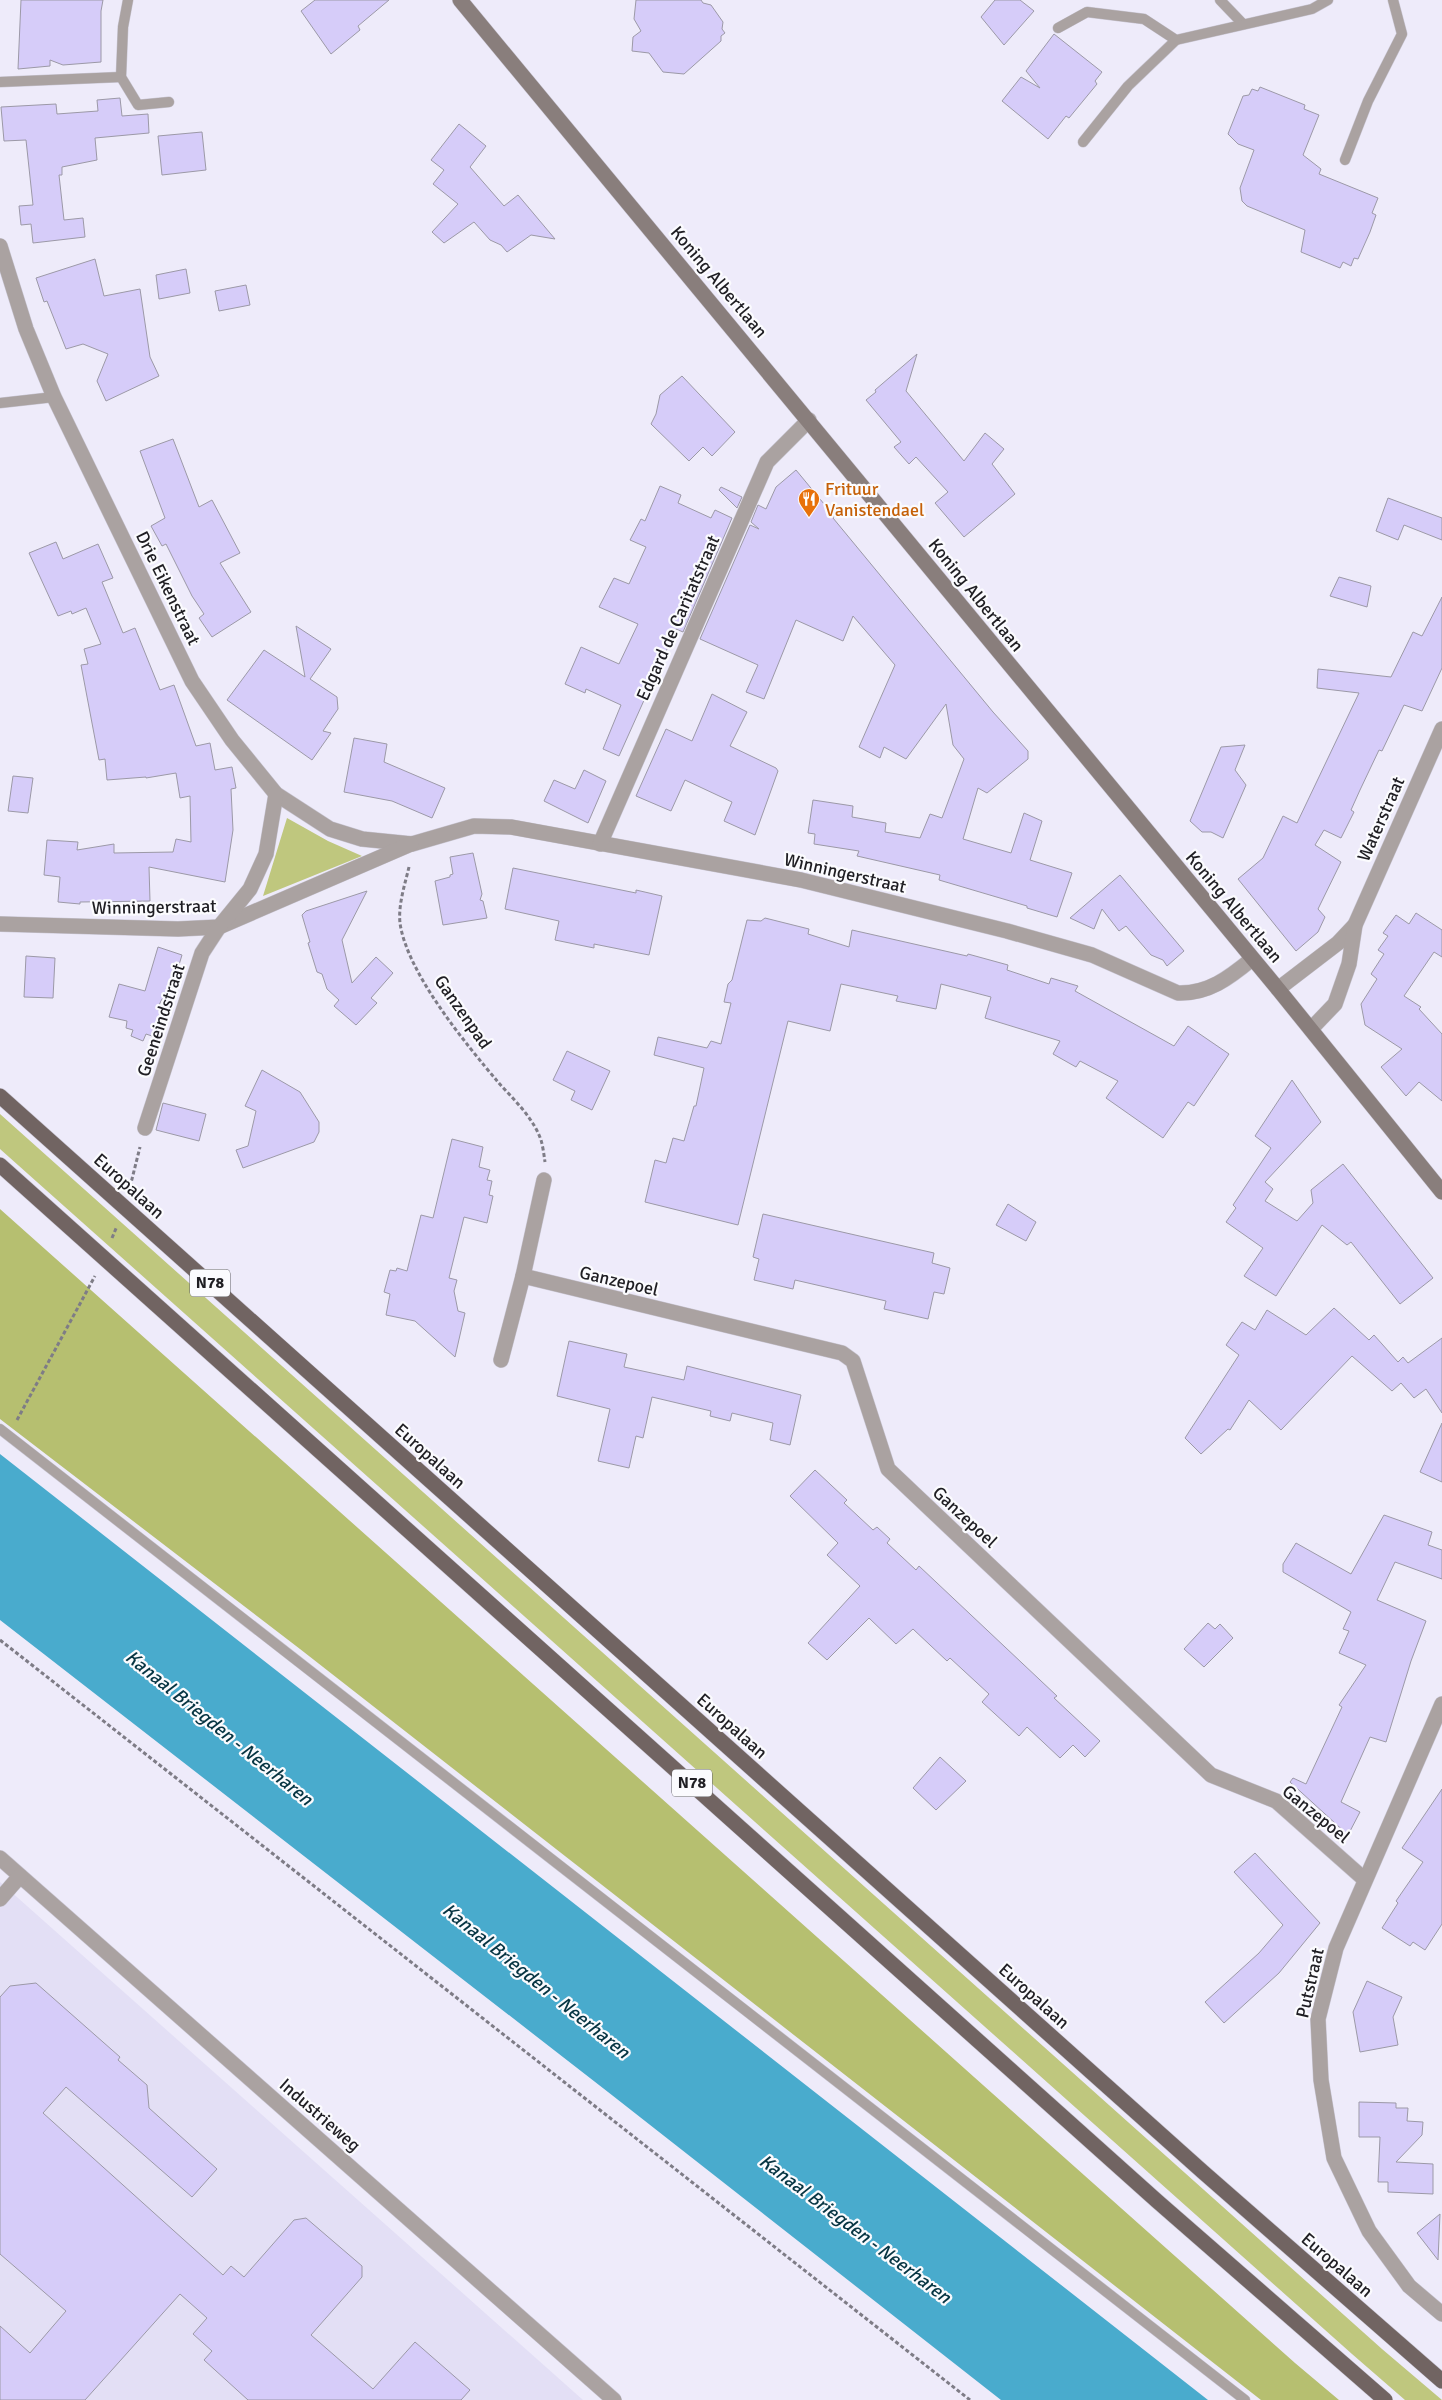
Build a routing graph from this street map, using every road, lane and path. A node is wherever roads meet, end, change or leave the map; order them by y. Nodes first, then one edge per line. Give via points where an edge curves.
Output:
1 (128, 0) edge
2 (460, 0) edge
3 (1220, 0) edge
4 (1328, 0) edge
5 (1393, 0) edge
6 (1243, 24) junction
7 (1058, 28) dead end
8 (1176, 40) junction
9 (121, 77) junction
10 (0, 82) edge
11 (169, 102) dead end
12 (1083, 142) dead end
13 (1345, 160) dead end
14 (1, 255) edge
15 (54, 397) junction
16 (0, 403) edge
17 (809, 420) junction
18 (1442, 729) edge
19 (276, 794) junction
20 (412, 844) junction
21 (600, 844) junction
22 (0, 924) edge
23 (1355, 925) junction
24 (219, 927) junction
25 (1252, 959) junction
26 (1278, 989) junction
27 (1310, 1029) junction
28 (0, 1096) edge
29 (145, 1128) joint
30 (0, 1165) edge
31 (544, 1180) joint
32 (1442, 1192) edge
33 (125, 1207) junction
34 (104, 1258) junction
35 (523, 1276) junction
36 (500, 1360) dead end
37 (0, 1429) edge
38 (9, 1436) junction
39 (0, 1640) edge
40 (1442, 1704) edge
41 (0, 1858) edge
42 (20, 1876) junction
43 (1364, 1879) junction
44 (0, 1899) edge
45 (1442, 2314) edge
46 (1442, 2381) edge
47 (614, 2400) edge
48 (970, 2400) edge
49 (1245, 2400) edge
50 (1385, 2400) edge

1 - 9 lane via 123,26
2 - 17 street, Koning Albertlaan
3 - 6 lane
4 - 6 lane via 1312,9
5 - 13 lane via 1402,34 1368,100
6 - 8 lane
7 - 8 lane via 1087,12 1144,19
8 - 12 lane via 1128,86
9 - 10 lane
9 - 11 lane via 138,105
14 - 15 street, Drie Eikenstraat
15 - 16 lane
15 - 19 street, Drie Eikenstraat via 192,681 232,740
17 - 21 street, Edgard de Caritatstraat via 767,462
17 - 25 street, Koning Albertlaan
18 - 23 street, Waterstraat
19 - 20 street, Winningerstraat via 330,830 362,839
19 - 24 street via 266,854 250,889
20 - 21 street, Winningerstraat via 474,826 511,826
20 - 24 street, Winningerstraat
20 - 31 path, Ganzenpad via 402,895 400,921 404,940 424,981 461,1039 532,1122 541,1140
21 - 25 street, Winningerstraat via 802,880 1007,931 1092,955 1178,994 1192,994 1211,988
22 - 24 street, Winningerstraat via 178,929
23 - 26 street, Waterstraat via 1338,943
23 - 27 street, Waterstraat via 1349,964 1335,1004
24 - 29 street, Geeneindstraat via 202,953
25 - 26 street, Koning Albertlaan
26 - 27 street, Koning Albertlaan
27 - 32 street, Koning Albertlaan
28 - 33 main road, Europalaan / N78
29 - 33 path
30 - 34 main road, N78
31 - 35 street
33 - 34 path
33 - 46 main road, Europalaan / N78
34 - 38 path
34 - 50 main road, N78 via 1157,2201
35 - 36 street
35 - 43 street, Ganzepoel via 842,1353 854,1361 888,1469 1211,1775 1276,1801
37 - 38 lane
38 - 49 lane
39 - 48 path
40 - 43 street, Putstraat
41 - 42 street, Industrieweg
42 - 44 street
42 - 47 street, Industrieweg
43 - 45 street, Putstraat via 1336,1948 1318,2019 1321,2080 1334,2158 1369,2231 1409,2286

